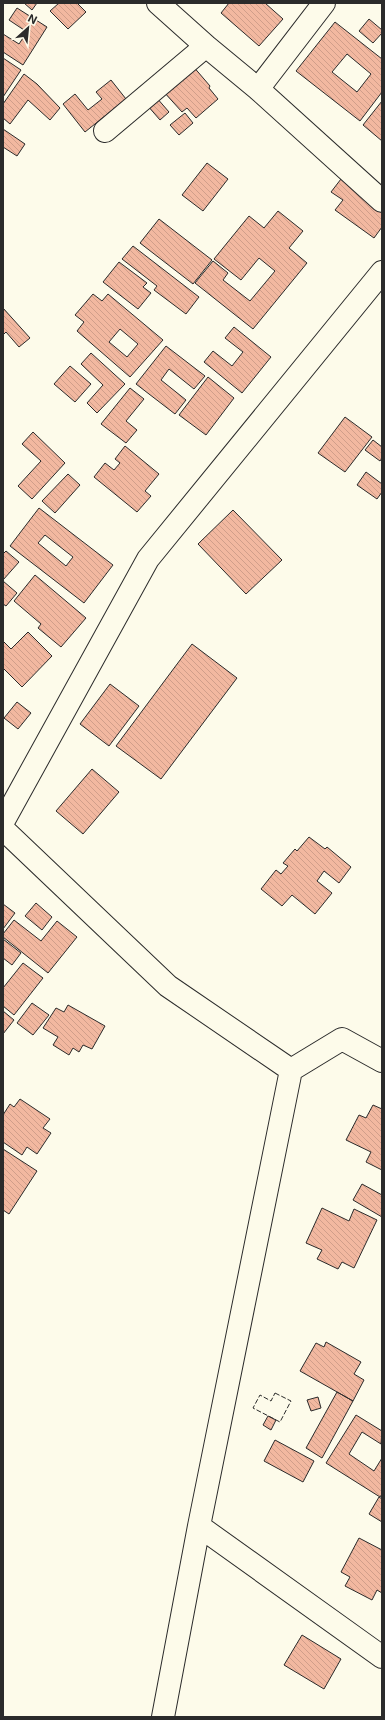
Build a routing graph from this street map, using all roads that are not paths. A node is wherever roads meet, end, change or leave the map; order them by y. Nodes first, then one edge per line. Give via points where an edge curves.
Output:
1 (158, 3) edge
2 (324, 3) edge
3 (206, 46) junction
4 (258, 89) junction
5 (104, 131) dead end
6 (382, 201) edge
7 (382, 272) edge
8 (3, 822) edge
9 (3, 829) edge
10 (382, 1061) edge
11 (292, 1070) junction
12 (199, 1526) junction
13 (382, 1657) edge
14 (164, 1717) edge

1 - 3 street
2 - 4 street
3 - 4 street
3 - 5 street
4 - 6 street
7 - 8 street via 148,559
9 - 11 street via 168,986
10 - 11 street via 342,1039
11 - 12 street
12 - 13 street
12 - 14 street

